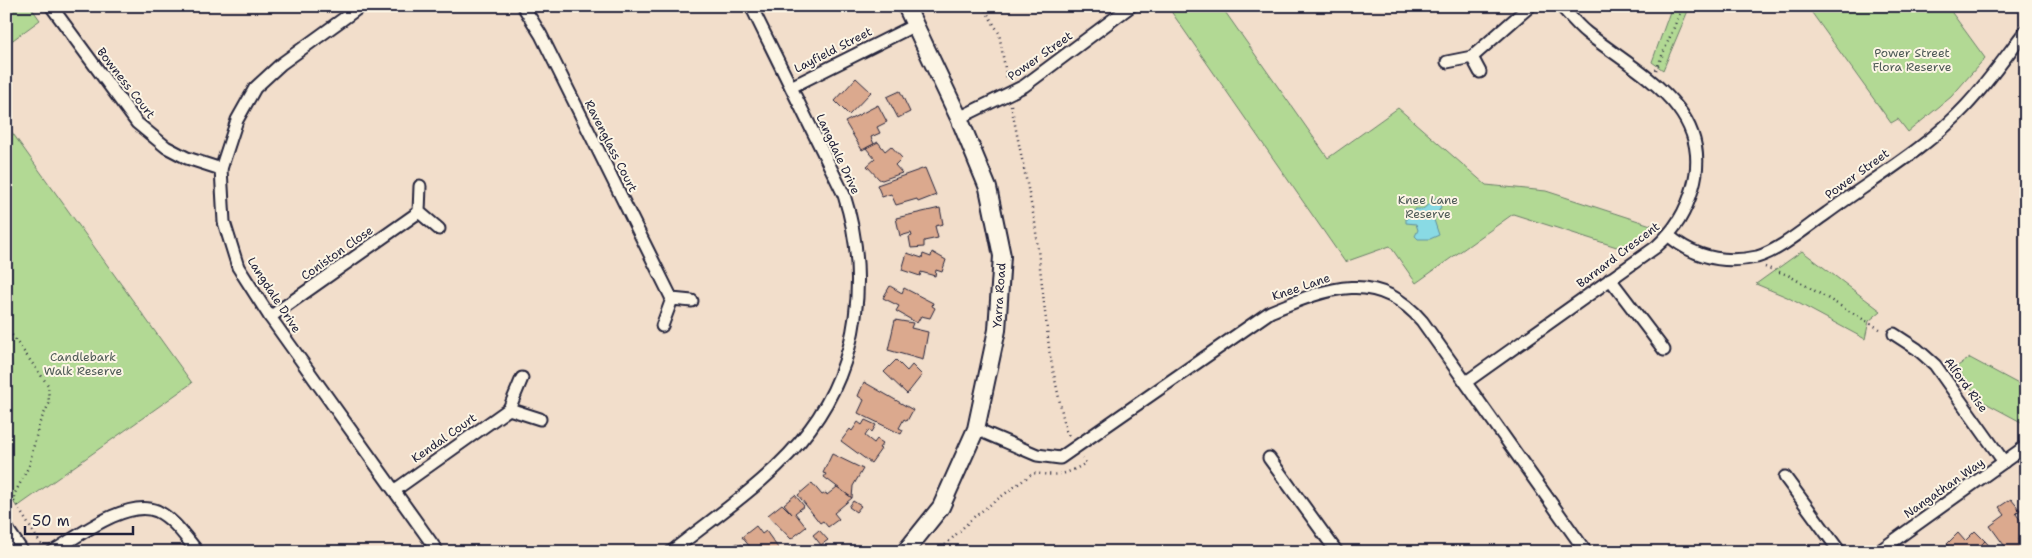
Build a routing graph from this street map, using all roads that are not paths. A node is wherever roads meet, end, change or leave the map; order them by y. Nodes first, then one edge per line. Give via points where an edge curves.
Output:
1 (51, 6) edge
2 (361, 6) edge
3 (523, 6) edge
4 (751, 6) edge
5 (906, 6) edge
6 (1131, 6) edge
7 (1530, 6) edge
8 (1561, 6) edge
9 (915, 25) junction
10 (2026, 30) edge
11 (1472, 57) junction
12 (1447, 62) dead end
13 (1480, 72) dead end
14 (791, 87) junction
15 (959, 118) junction
16 (221, 169) junction
17 (420, 186) dead end
18 (419, 212) junction
19 (438, 228) dead end
20 (1668, 236) junction
21 (1610, 279) junction
22 (672, 299) junction
23 (692, 301) dead end
24 (270, 317) junction
25 (662, 326) dead end
26 (1894, 334) road end
27 (1664, 350) dead end
28 (522, 378) dead end
29 (1466, 382) junction
30 (509, 409) junction
31 (540, 419) dead end
32 (976, 429) junction
33 (2026, 446) edge
34 (1269, 458) dead end
35 (2004, 462) junction
36 (1785, 477) dead end
37 (395, 490) junction
38 (6, 527) edge
39 (23, 552) edge
40 (52, 552) edge
41 (198, 552) edge
42 (438, 552) edge
43 (671, 552) edge
44 (905, 552) edge
45 (1336, 552) edge
46 (1586, 552) edge
47 (1840, 552) edge
48 (1878, 552) edge

1 - 16 street, Bowness Court via 137,123 166,147
2 - 16 street, Langdale Drive via 281,64 255,88 237,120
3 - 22 street, Ravenglass Court
4 - 14 street, Langdale Drive
5 - 9 main road, Yarra Road
6 - 15 street, Power Street via 1024,86
7 - 11 street
8 - 20 street, Barnard Crescent via 1585,32 1666,92 1691,130 1696,152 1696,177 1689,203
9 - 14 street, Layfield Street
9 - 15 main road, Yarra Road
10 - 20 street, Power Street via 1990,79 1929,140 1788,240 1759,256 1736,260 1714,259 1685,249
11 - 12 street
11 - 13 street
14 - 43 street, Langdale Drive via 832,167 851,217 858,265 858,297 852,336 828,402 810,429 756,484
15 - 32 main road, Yarra Road via 988,188 1002,256 997,330
16 - 24 street, Langdale Drive via 224,222 229,242 238,267
17 - 18 street
18 - 19 street
18 - 24 street, Coniston Close
20 - 21 street, Barnard Crescent
21 - 27 street
21 - 29 street, Barnard Crescent
22 - 23 street
22 - 25 street
24 - 37 street, Langdale Drive
26 - 35 street, Alford Rise via 1935,364
28 - 30 street
29 - 32 street, Knee Lane via 1409,305 1378,290 1363,287 1335,289 1270,312 1060,458 1043,456
29 - 46 street, Knee Lane
30 - 31 street
30 - 37 street, Kendal Court
32 - 44 main road, Yarra Road via 941,507
33 - 35 street, Nangathan Way
34 - 45 street
35 - 48 street, Nangathan Way
36 - 47 street
37 - 42 street, Langdale Drive
38 - 39 street
40 - 41 street via 122,511 139,508 156,511 170,520

